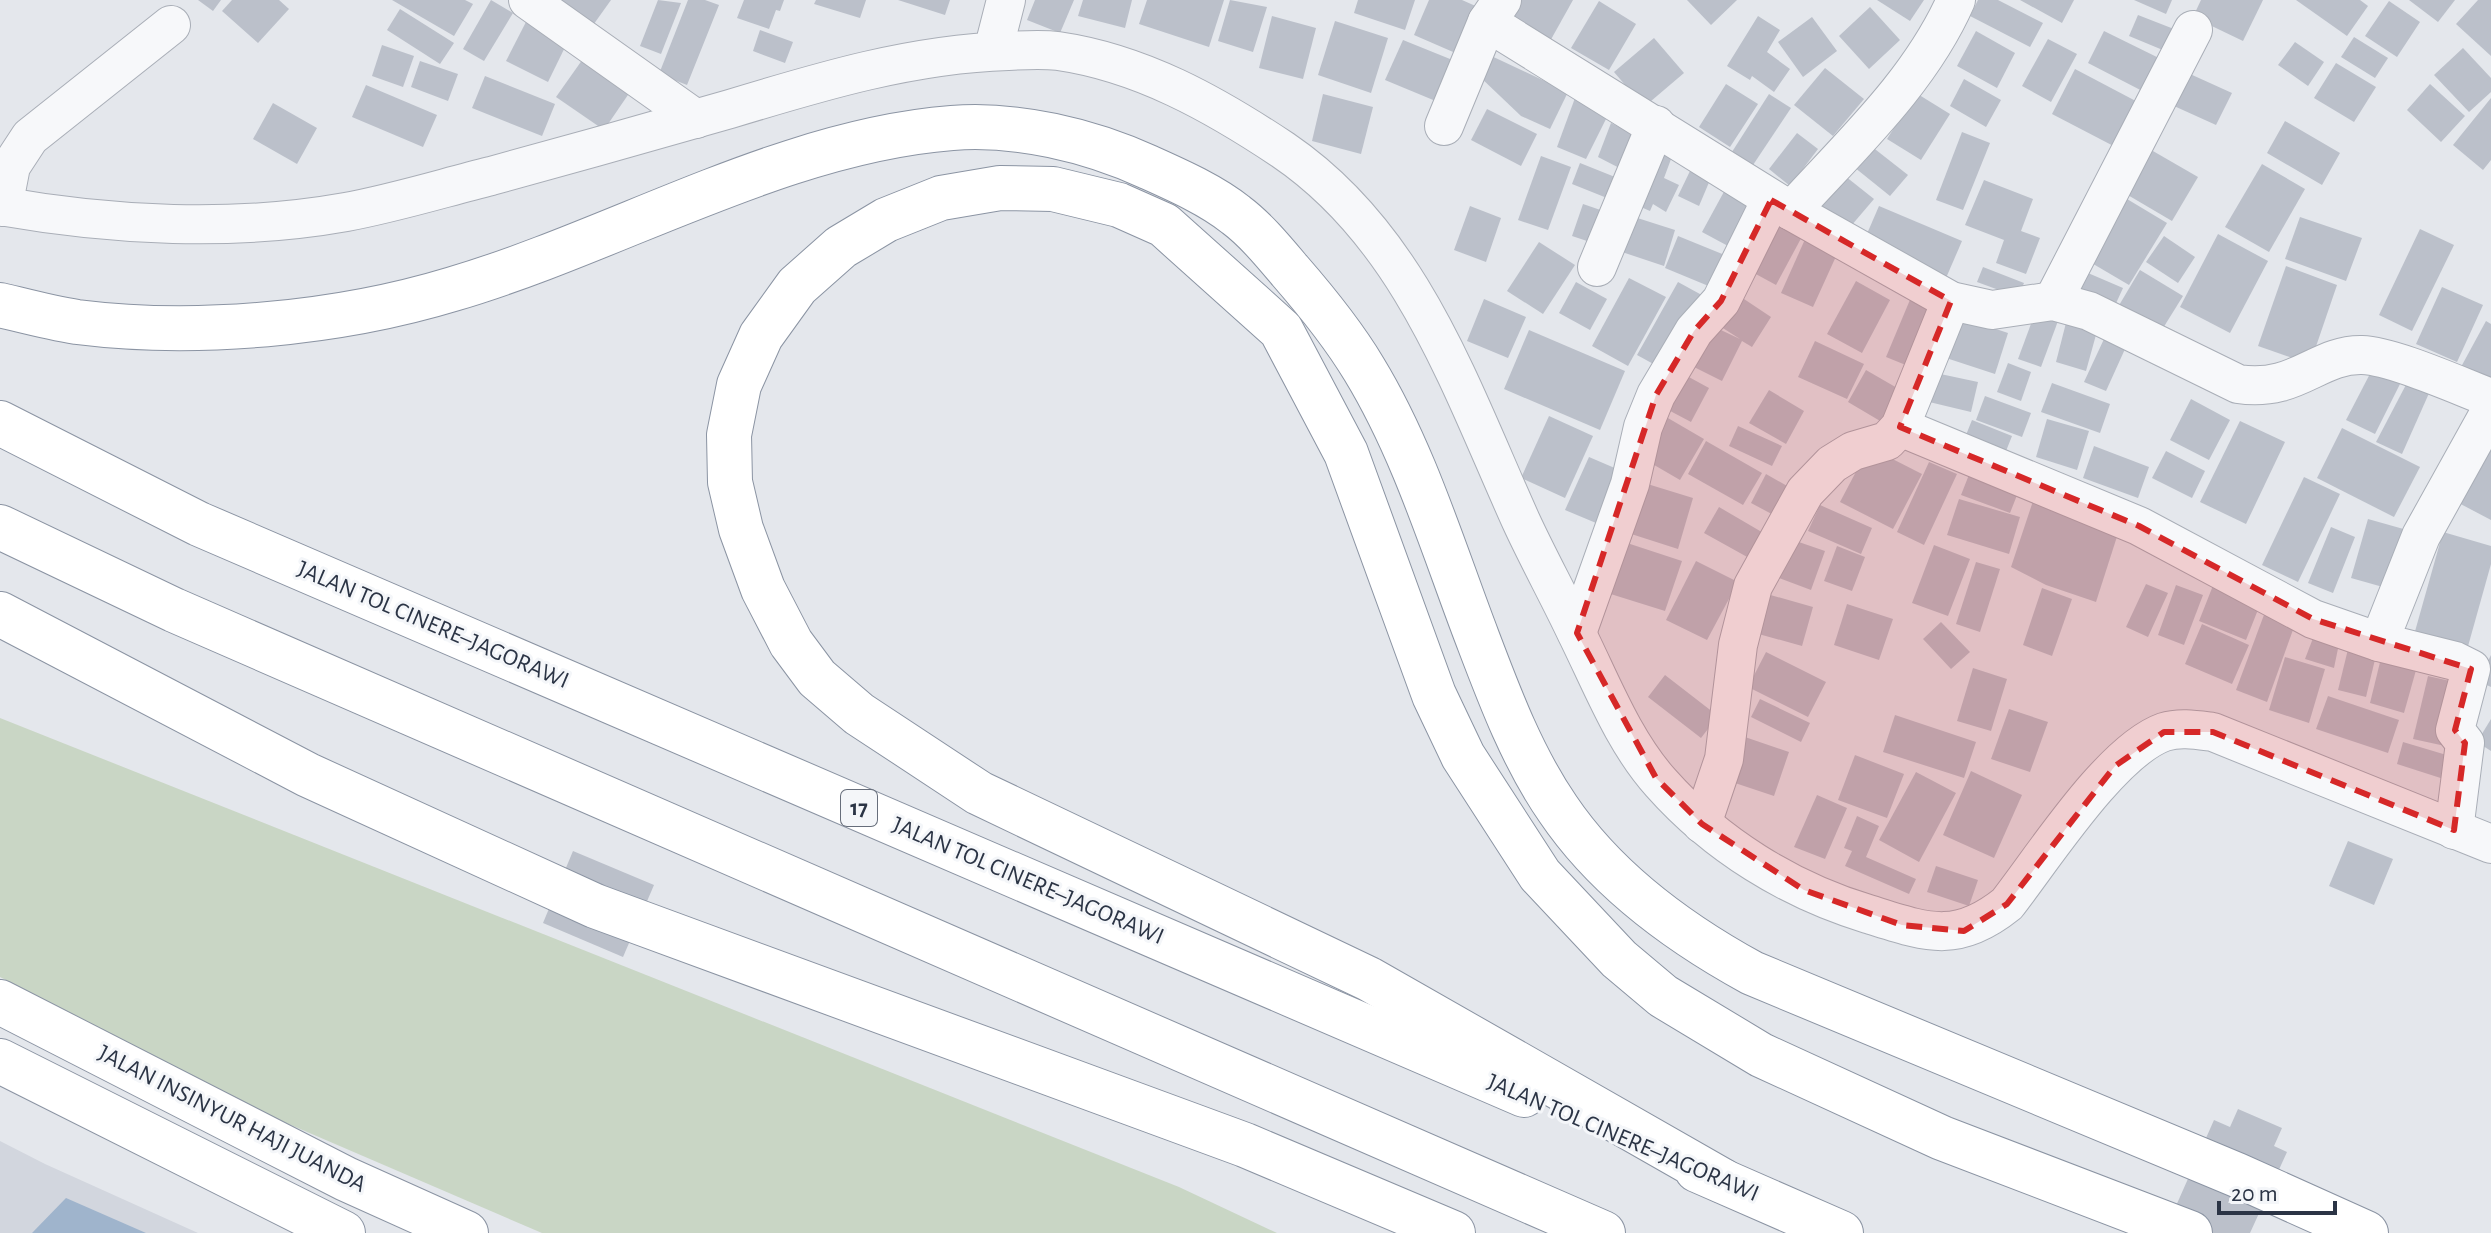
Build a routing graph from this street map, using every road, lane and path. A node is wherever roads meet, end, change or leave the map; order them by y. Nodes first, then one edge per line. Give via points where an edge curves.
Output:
1 (528, 0) edge
2 (1006, 0) edge
3 (1956, 0) edge
4 (1494, 11) edge
5 (171, 25) dead end
6 (2193, 30) dead end
7 (993, 51) junction
8 (696, 119) junction
9 (1656, 125) junction
10 (1444, 126) dead end
11 (2, 206) edge
12 (1781, 206) junction
13 (1597, 267) dead end
14 (1951, 301) junction
15 (2053, 301) junction
16 (0, 305) edge
17 (2491, 398) edge
18 (2491, 410) edge
19 (0, 423) edge
20 (1900, 427) junction
21 (0, 527) edge
22 (0, 614) edge
23 (1577, 633) junction
24 (2379, 642) junction
25 (1702, 824) junction
26 (2454, 830) junction
27 (2491, 844) edge
28 (0, 1002) edge
29 (0, 1061) edge
30 (1723, 1181) junction
31 (343, 1233) edge
32 (466, 1233) edge
33 (1453, 1233) edge
34 (1603, 1233) edge
35 (1841, 1233) edge
36 (2190, 1233) edge
37 (2366, 1233) edge

1 - 8 street
2 - 7 street
3 - 12 street via 1927,54 1894,97
4 - 9 street
4 - 10 street
5 - 11 street via 30,137 11,166
6 - 15 street
7 - 8 street via 859,70
7 - 23 street via 1052,50 1106,61 1193,94 1288,153 1356,211 1408,281
8 - 11 street via 343,213 170,222 54,216
9 - 12 street
9 - 13 street
12 - 14 street
12 - 23 street via 1656,395
14 - 15 street via 1992,310
14 - 20 street
15 - 17 street via 2089,311 2238,384 2287,383 2361,355
16 - 37 highway via 77,322 217,328 343,313 453,289 778,169 876,139 956,128 1039,134 1111,150 1235,214 1317,302 1365,370 1405,451 1506,713 1557,808 1655,913 1752,973
18 - 24 street via 2421,536
19 - 30 highway, JALAN TOL CINERE–JAGORAWI / 17 via 199,524
20 - 24 street via 2139,526 2313,619
20 - 25 street via 1887,441 1832,464 1805,492 1753,586 1738,645 1724,759
21 - 34 highway via 174,610
22 - 33 highway via 308,775 595,906 1245,1145
23 - 25 street via 1605,694 1656,778
24 - 26 street via 2471,669 2455,730 2465,743
25 - 26 street via 1758,865 1804,890 1902,925 1964,931 2007,904 2115,766 2164,732 2213,732
26 - 27 street
28 - 32 highway, JALAN INSINYUR HAJI JUANDA via 346,1179
29 - 31 highway
30 - 35 highway, JALAN TOL CINERE–JAGORAWI / 17
30 - 36 highway via 1369,979 979,793 859,714 817,678 791,643 763,589 730,482 729,435 739,385 761,336 797,286 841,247 886,220 941,198 1000,188 1066,192 1119,205 1164,225 1281,330 1346,453 1434,695 1463,756 1540,875 1619,959 1663,996 1761,1055 1942,1138

